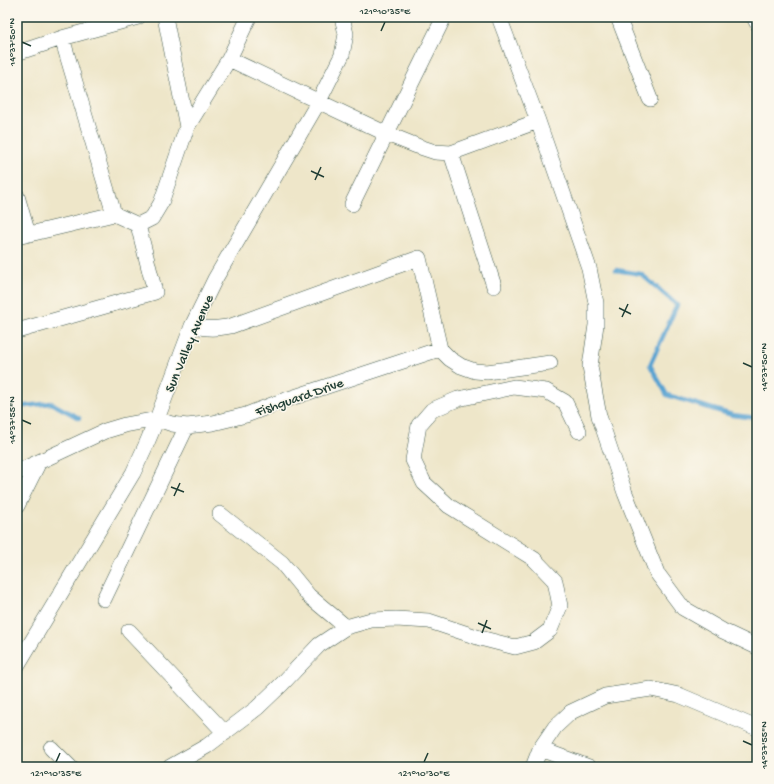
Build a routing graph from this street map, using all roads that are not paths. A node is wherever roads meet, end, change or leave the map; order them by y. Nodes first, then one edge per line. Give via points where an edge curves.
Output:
1 (138, 17) edge
2 (165, 17) edge
3 (249, 17) edge
4 (342, 17) edge
5 (444, 17) edge
6 (499, 17) edge
7 (618, 17) edge
8 (754, 17) edge
9 (757, 23) edge
10 (62, 38) junction
11 (17, 53) edge
12 (229, 58) junction
13 (650, 99) dead end
14 (319, 101) junction
15 (538, 121) junction
16 (187, 127) junction
17 (387, 134) junction
18 (451, 153) junction
19 (17, 196) edge
20 (352, 204) dead end
21 (114, 214) junction
22 (138, 225) junction
23 (22, 236) edge
24 (494, 286) dead end
25 (192, 326) junction
26 (17, 331) edge
27 (440, 349) junction
28 (550, 363) dead end
29 (157, 419) junction
30 (187, 426) junction
31 (579, 431) dead end
32 (39, 462) junction
33 (17, 472) edge
34 (17, 506) edge
35 (220, 514) dead end
36 (104, 599) dead end
37 (346, 627) junction
38 (129, 631) dead end
39 (757, 647) edge
40 (17, 666) edge
41 (757, 728) edge
42 (225, 733) junction
43 (51, 748) dead end
44 (540, 749) junction
45 (70, 767) edge
46 (170, 767) edge
47 (533, 767) edge
48 (589, 767) edge

1 - 10 street
2 - 16 street
3 - 12 street
4 - 14 street, Sun Valley Avenue via 346,34 342,55
5 - 17 street
6 - 15 street
7 - 13 street
8 - 9 street
10 - 11 street
10 - 21 street
12 - 14 street
12 - 16 street
14 - 17 street
14 - 25 street, Sun Valley Avenue via 215,280
15 - 18 street
15 - 39 street via 589,268 596,303 596,325 590,366 599,416 624,493 656,574 683,608 722,631
16 - 22 street via 160,203 152,218
17 - 18 street via 434,152
17 - 20 street
18 - 24 street
19 - 23 street
21 - 22 street
21 - 23 street
22 - 26 street via 155,292
25 - 27 street via 208,329 231,326 419,258
25 - 29 street, Sun Valley Avenue
27 - 28 street via 461,366 475,371 487,372
27 - 30 street, Fishguard Drive via 246,415
29 - 30 street, Fishguard Drive
29 - 32 street via 105,431
29 - 40 street, Sun Valley Avenue via 133,473
30 - 36 street
31 - 37 street via 565,402 546,391 514,388 458,399 432,410 419,425 413,460 424,483 449,506 534,559 555,581 560,606 550,630 534,642 515,647 429,621 371,620
32 - 33 street
32 - 34 street
35 - 37 street via 282,564 309,596
37 - 42 street via 319,645 257,708
38 - 42 street
41 - 44 street via 679,695 650,689 605,696 571,712 555,727
42 - 46 street
43 - 45 street
44 - 47 street
44 - 48 street

